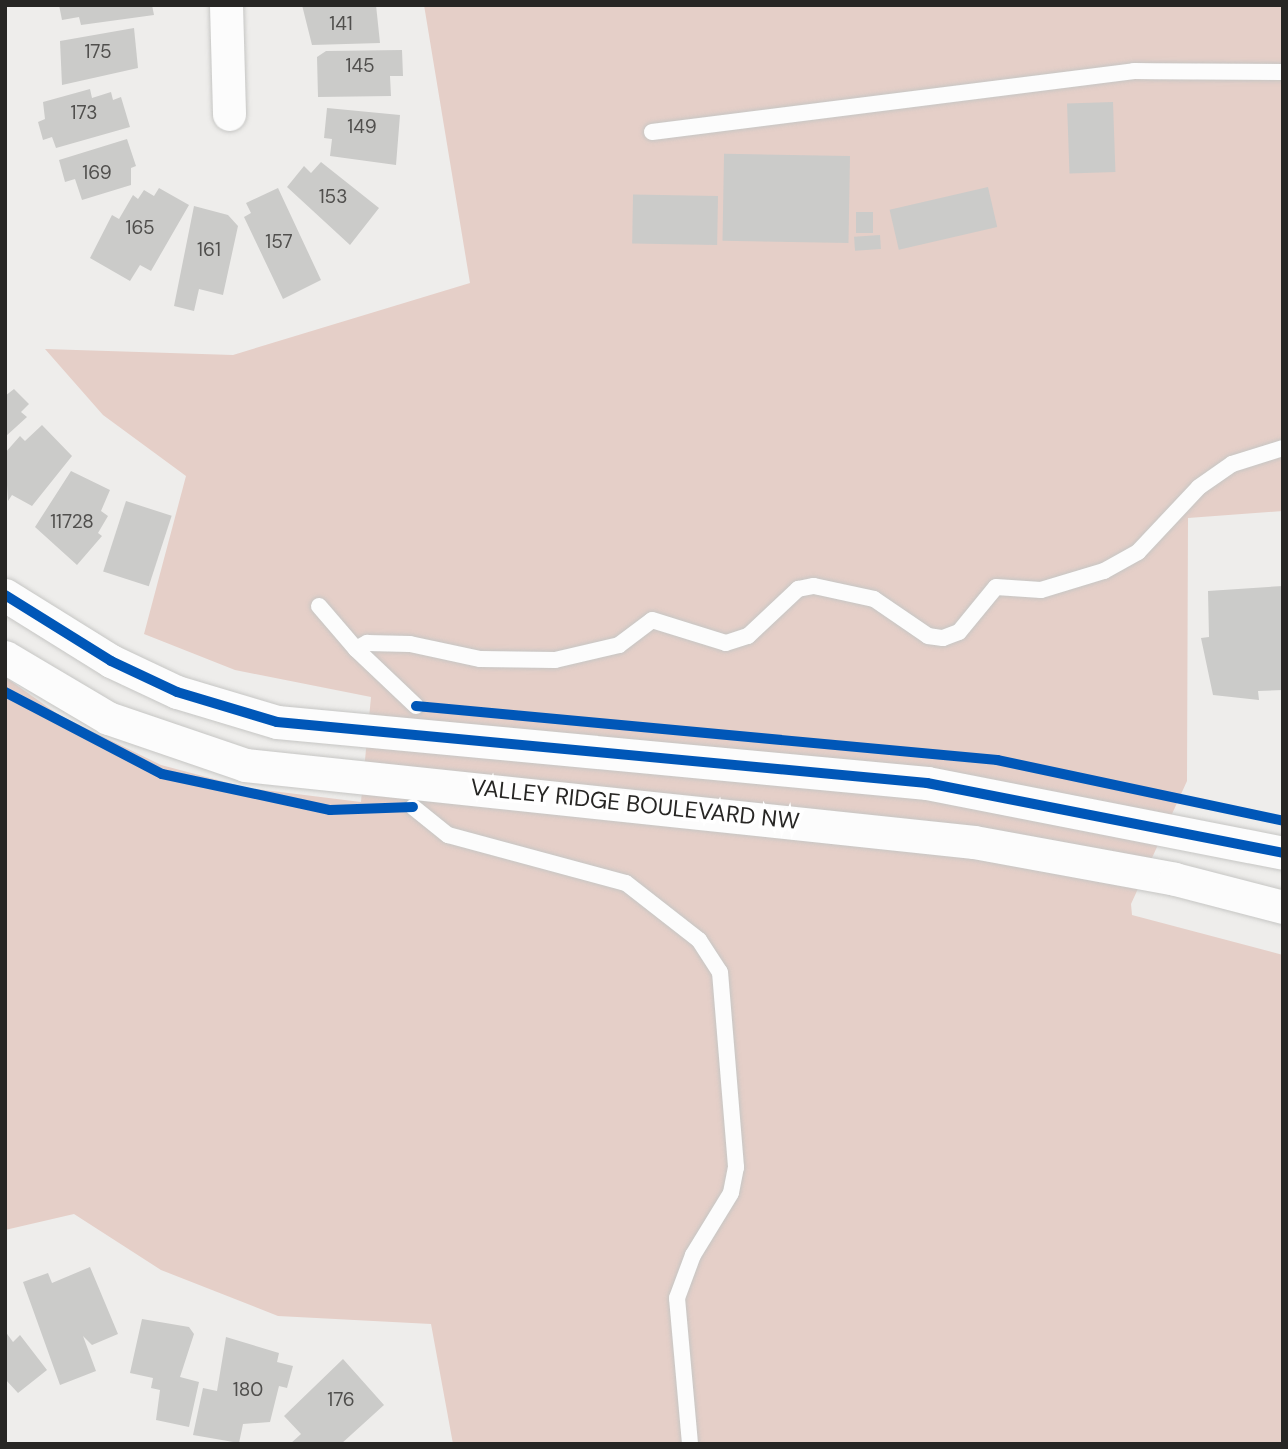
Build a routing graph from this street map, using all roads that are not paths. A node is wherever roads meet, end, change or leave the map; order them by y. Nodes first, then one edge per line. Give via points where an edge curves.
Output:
1 (226, 5) edge
2 (1283, 72) edge
3 (229, 114) dead end
4 (652, 132) dead end
5 (1283, 448) edge
6 (5, 595) edge
7 (319, 607) dead end
8 (356, 649) junction
9 (5, 657) edge
10 (416, 706) dead end
11 (413, 807) dead end
12 (1283, 853) edge
13 (1283, 907) edge
14 (690, 1444) edge

1 - 3 street
2 - 4 lane via 1134,71
5 - 8 lane via 1232,464 1199,487 1138,552 1104,571 1041,590 996,587 959,632 943,638 928,636 874,599 814,586 798,589 748,636 726,643 652,620 619,645 555,660 480,659 410,644 368,643
6 - 12 street, VALLEY RIDGE BOULEVARD NW via 99,654 177,692 277,722 927,783
7 - 8 lane
8 - 10 lane
9 - 13 street, VALLEY RIDGE BOULEVARD NW via 108,718 245,765 974,842 1175,879
11 - 14 lane via 448,835 626,883 699,940 720,972 736,1167 731,1193 693,1255 677,1298

